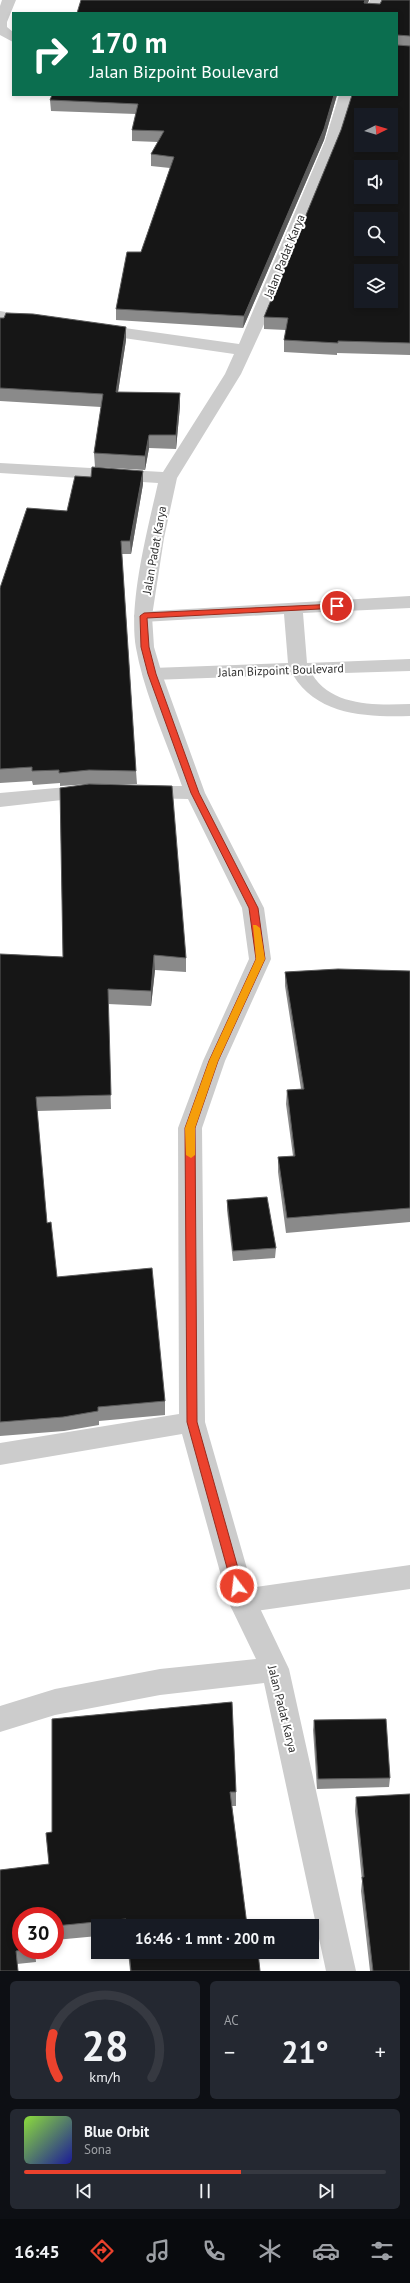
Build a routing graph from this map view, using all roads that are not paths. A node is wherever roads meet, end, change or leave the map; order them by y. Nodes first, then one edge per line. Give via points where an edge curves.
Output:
1 (10, 0) edge
2 (377, 0) edge
3 (372, 12) edge
4 (12, 37) edge
5 (346, 96) edge
6 (0, 316) edge
7 (46, 322) edge
8 (84, 327) edge
9 (243, 350) junction
10 (0, 468) edge
11 (168, 478) junction
12 (410, 602) edge
13 (293, 608) junction
14 (144, 616) junction
15 (410, 665) edge
16 (299, 669) junction
17 (152, 674) junction
18 (410, 710) edge
19 (195, 793) junction
20 (0, 800) edge
21 (192, 1422) junction
22 (0, 1454) edge
23 (410, 1576) edge
24 (242, 1601) junction
25 (275, 1669) junction
26 (0, 1719) edge
27 (341, 1971) edge

1 - 4 street via 0,22 1,29
2 - 3 street
5 - 9 street, Jalan Padat Karya via 332,141 263,309
6 - 7 street
8 - 9 street
9 - 11 street, Jalan Padat Karya via 233,374
10 - 11 street
11 - 14 street, Jalan Padat Karya via 155,538
12 - 13 street
13 - 14 street
13 - 16 street
14 - 17 street, Jalan Padat Karya via 145,647
15 - 16 street, Jalan Bizpoint Boulevard
16 - 17 street, Jalan Bizpoint Boulevard
16 - 18 street via 315,691 348,708 375,711
17 - 19 street, Jalan Padat Karya
19 - 20 street via 90,791
19 - 21 street, Jalan Padat Karya via 253,908 260,959 214,1061 190,1128
21 - 22 street
21 - 24 street, Jalan Padat Karya
23 - 24 street
24 - 25 street, Jalan Padat Karya
25 - 26 street via 160,1682 55,1702
25 - 27 street, Jalan Padat Karya

